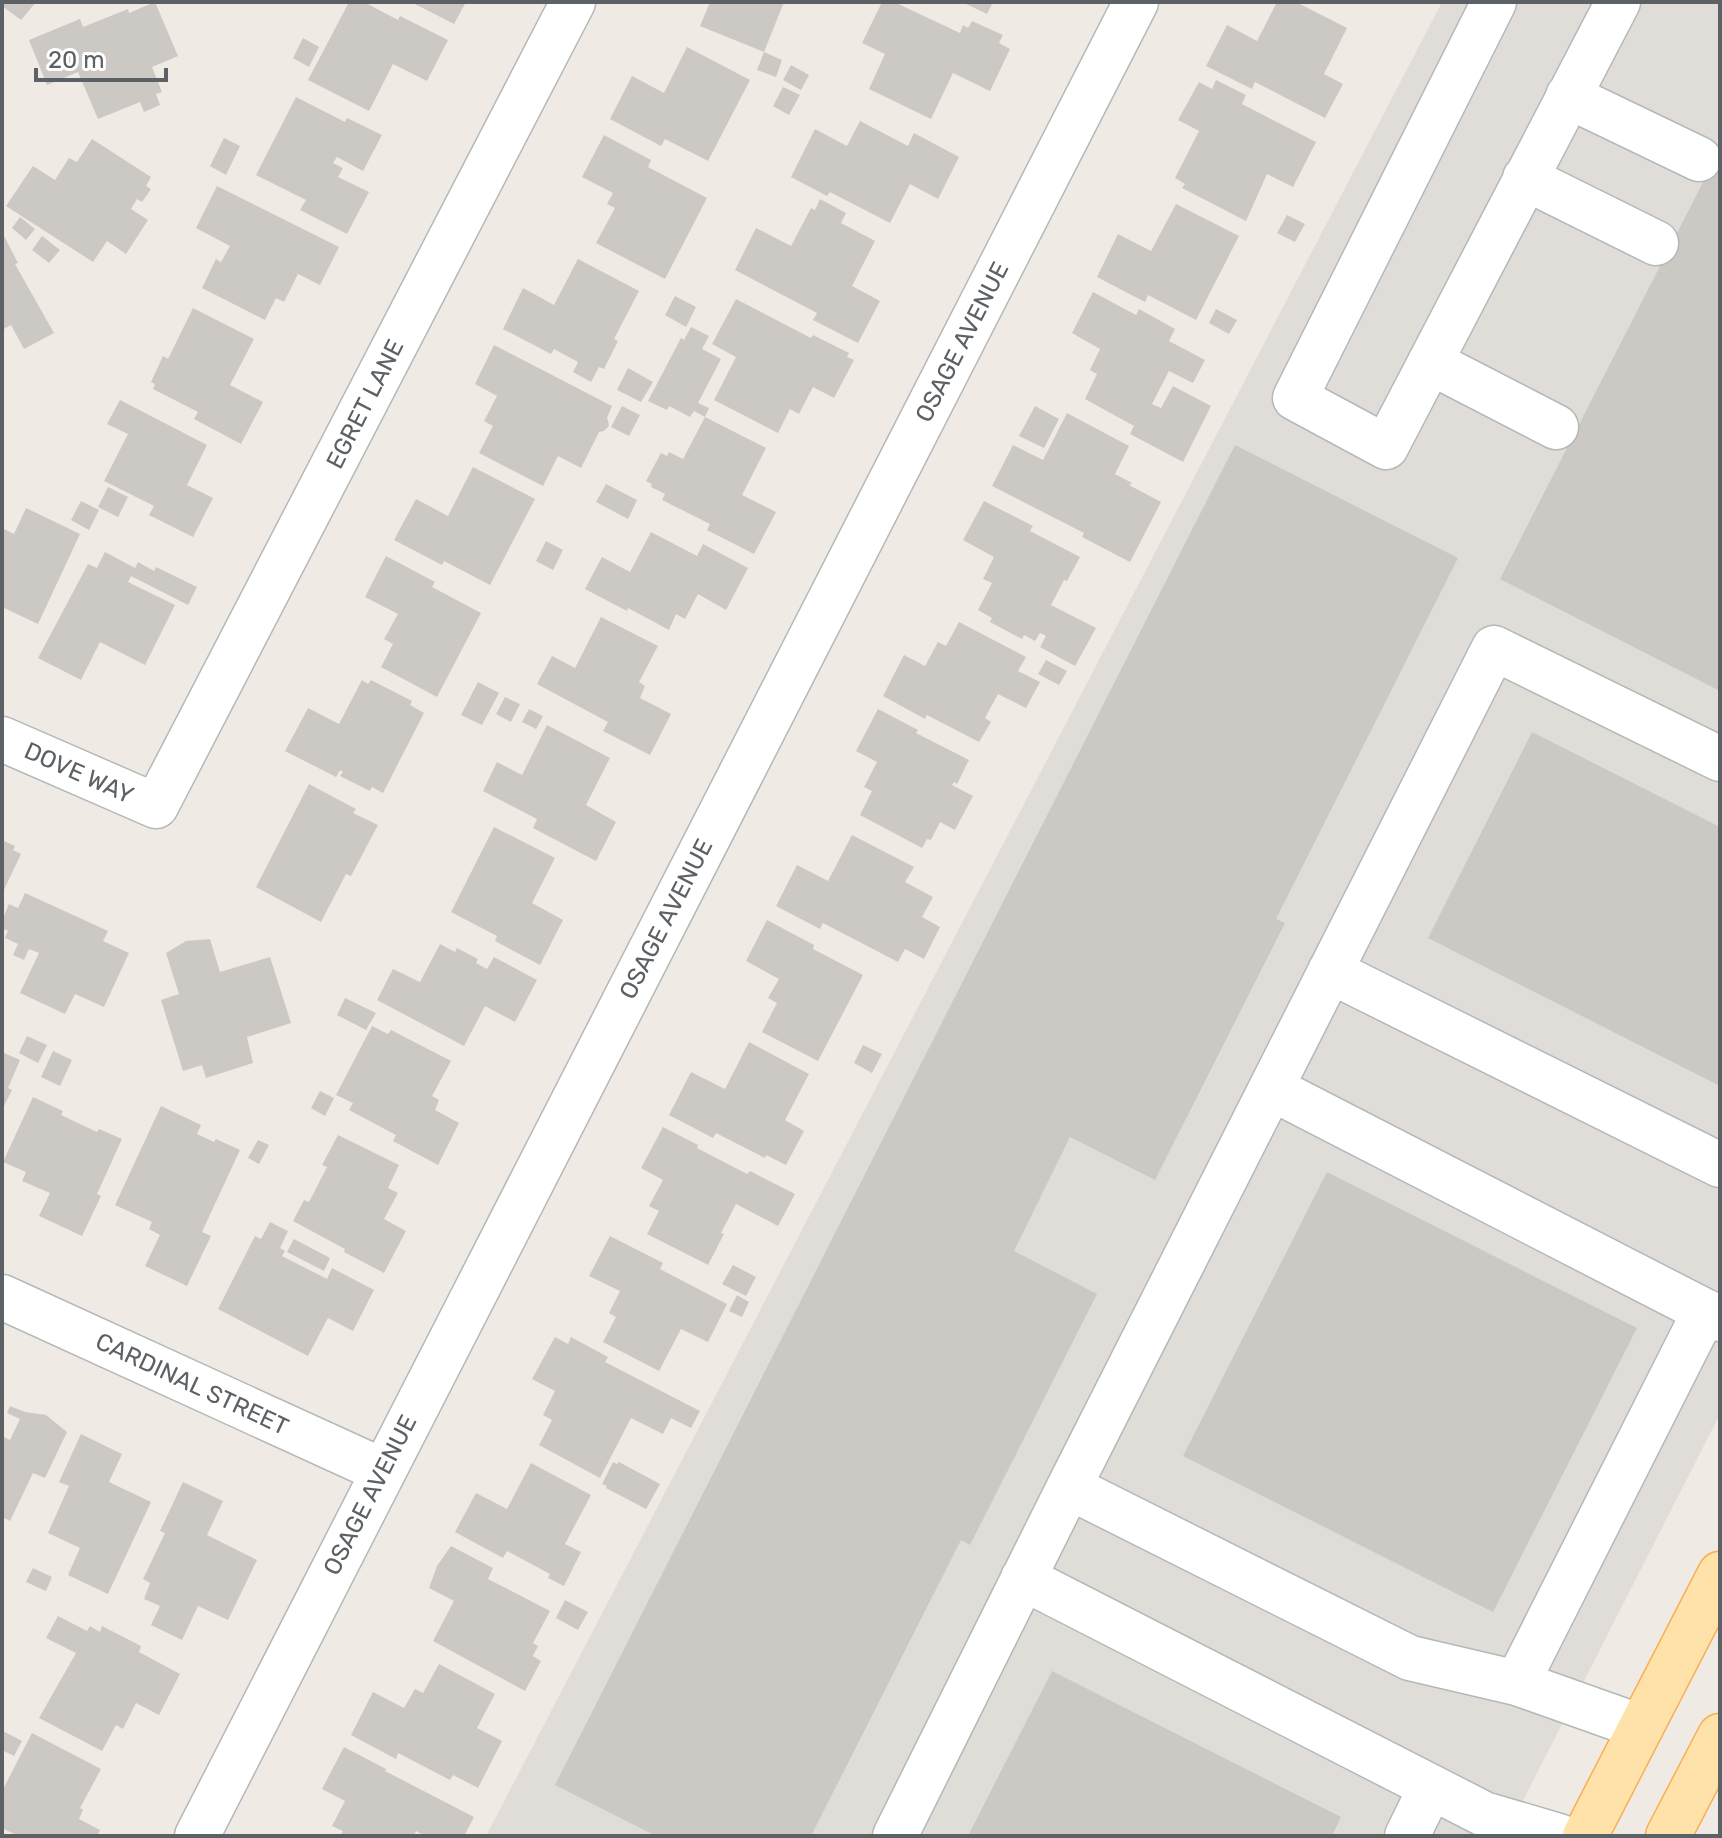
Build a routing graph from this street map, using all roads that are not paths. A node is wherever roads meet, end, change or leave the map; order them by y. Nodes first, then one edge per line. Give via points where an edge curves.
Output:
1 (573, 2) edge
2 (1136, 2) edge
3 (1494, 2) edge
4 (1618, 2) edge
5 (1568, 96) junction
6 (1699, 159) dead end
7 (1525, 178) junction
8 (1656, 243) dead end
9 (1430, 362) junction
10 (1556, 427) dead end
11 (2, 739) edge
12 (1720, 759) edge
13 (156, 806) joint
14 (1330, 971) junction
15 (1271, 1088) junction
16 (1720, 1165) edge
17 (2, 1297) edge
18 (1712, 1315) edge
19 (383, 1471) junction
20 (1069, 1487) junction
21 (1720, 1574) edge
22 (1023, 1578) junction
23 (1517, 1683) junction
24 (1641, 1727) junction
25 (1720, 1736) edge
26 (1431, 1787) junction
27 (197, 1836) edge
28 (895, 1836) edge
29 (1407, 1836) edge
30 (1559, 1836) edge
31 (1585, 1836) edge
32 (1668, 1836) edge

1 - 13 street, EGRET LANE
2 - 19 street, OSAGE AVENUE
3 - 9 street via 1295,398 1386,447
4 - 5 street
5 - 6 street
5 - 7 street
7 - 8 street
7 - 9 street
9 - 10 street
11 - 13 street, DOVE WAY
12 - 14 street via 1494,648
14 - 15 street
14 - 16 street
15 - 18 street
15 - 20 street
17 - 19 street, CARDINAL STREET
18 - 23 street
19 - 27 street, OSAGE AVENUE
20 - 22 street
20 - 23 street via 1410,1658
21 - 24 main road
22 - 26 street
22 - 28 street
23 - 24 street
24 - 31 main road
25 - 32 main road
26 - 29 street
26 - 30 street via 1484,1814

